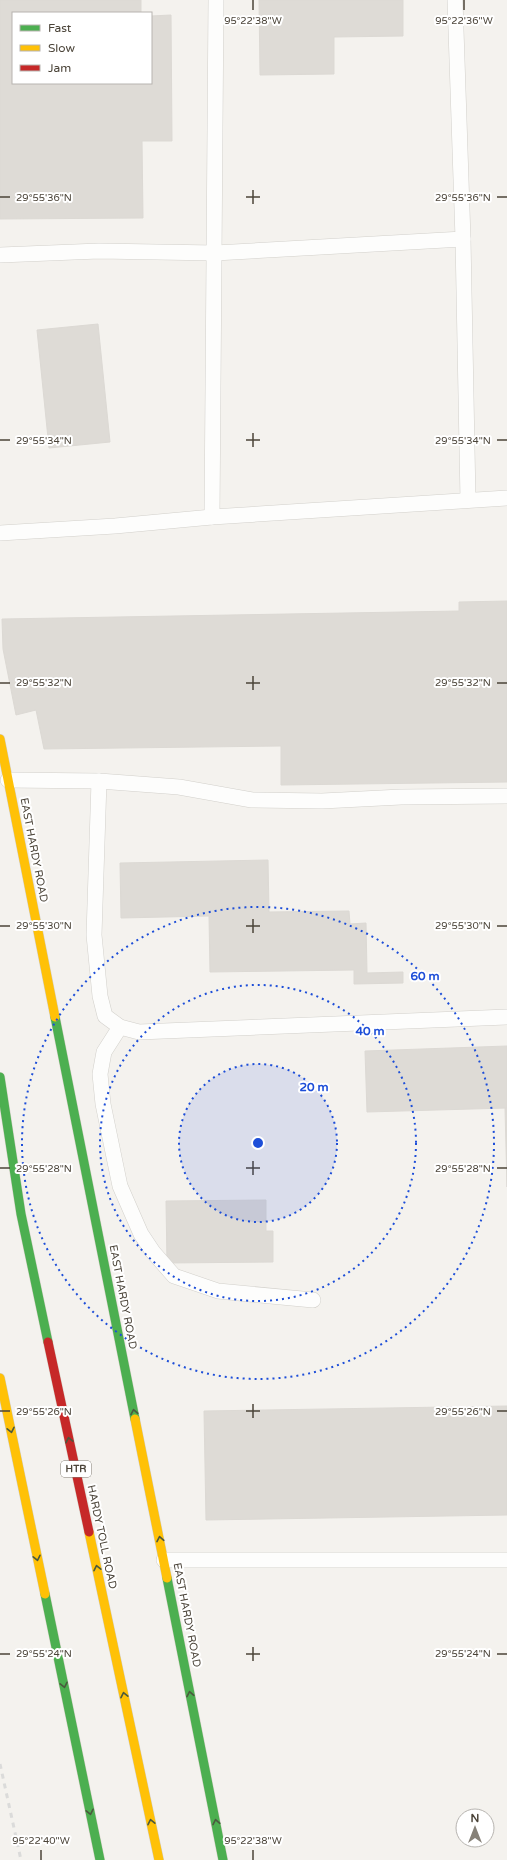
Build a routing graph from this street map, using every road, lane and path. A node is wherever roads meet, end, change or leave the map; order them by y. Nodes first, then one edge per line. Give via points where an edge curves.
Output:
1 (216, 0) edge
2 (455, 0) edge
3 (463, 239) junction
4 (215, 253) junction
5 (0, 255) edge
6 (507, 498) edge
7 (468, 500) junction
8 (212, 517) junction
9 (0, 533) edge
10 (0, 740) edge
11 (8, 780) junction
12 (99, 781) junction
13 (507, 796) edge
14 (507, 1017) edge
15 (120, 1027) junction
16 (0, 1078) edge
17 (313, 1300) dead end
18 (0, 1378) edge
19 (164, 1560) junction
20 (507, 1560) edge
21 (100, 1860) edge
22 (159, 1860) edge
23 (223, 1860) edge

1 - 4 lane
2 - 3 lane
3 - 4 lane
3 - 7 lane
4 - 5 lane via 99,251
4 - 8 lane
6 - 7 lane
7 - 8 lane
8 - 9 lane
10 - 11 main road, EAST HARDY ROAD
11 - 12 lane
19 -> 11 main road, EAST HARDY ROAD
12 - 13 lane via 178,787 252,800 322,801
12 - 15 lane via 94,935 100,996 105,1016
14 - 15 lane via 139,1032
15 - 17 lane via 104,1052 100,1074 103,1104 120,1186 141,1234 153,1252 174,1276 218,1291
22 -> 16 main road, HARDY TOLL ROAD / HTR via 21,1214
18 -> 21 main road
19 - 20 lane
23 -> 19 main road, EAST HARDY ROAD

